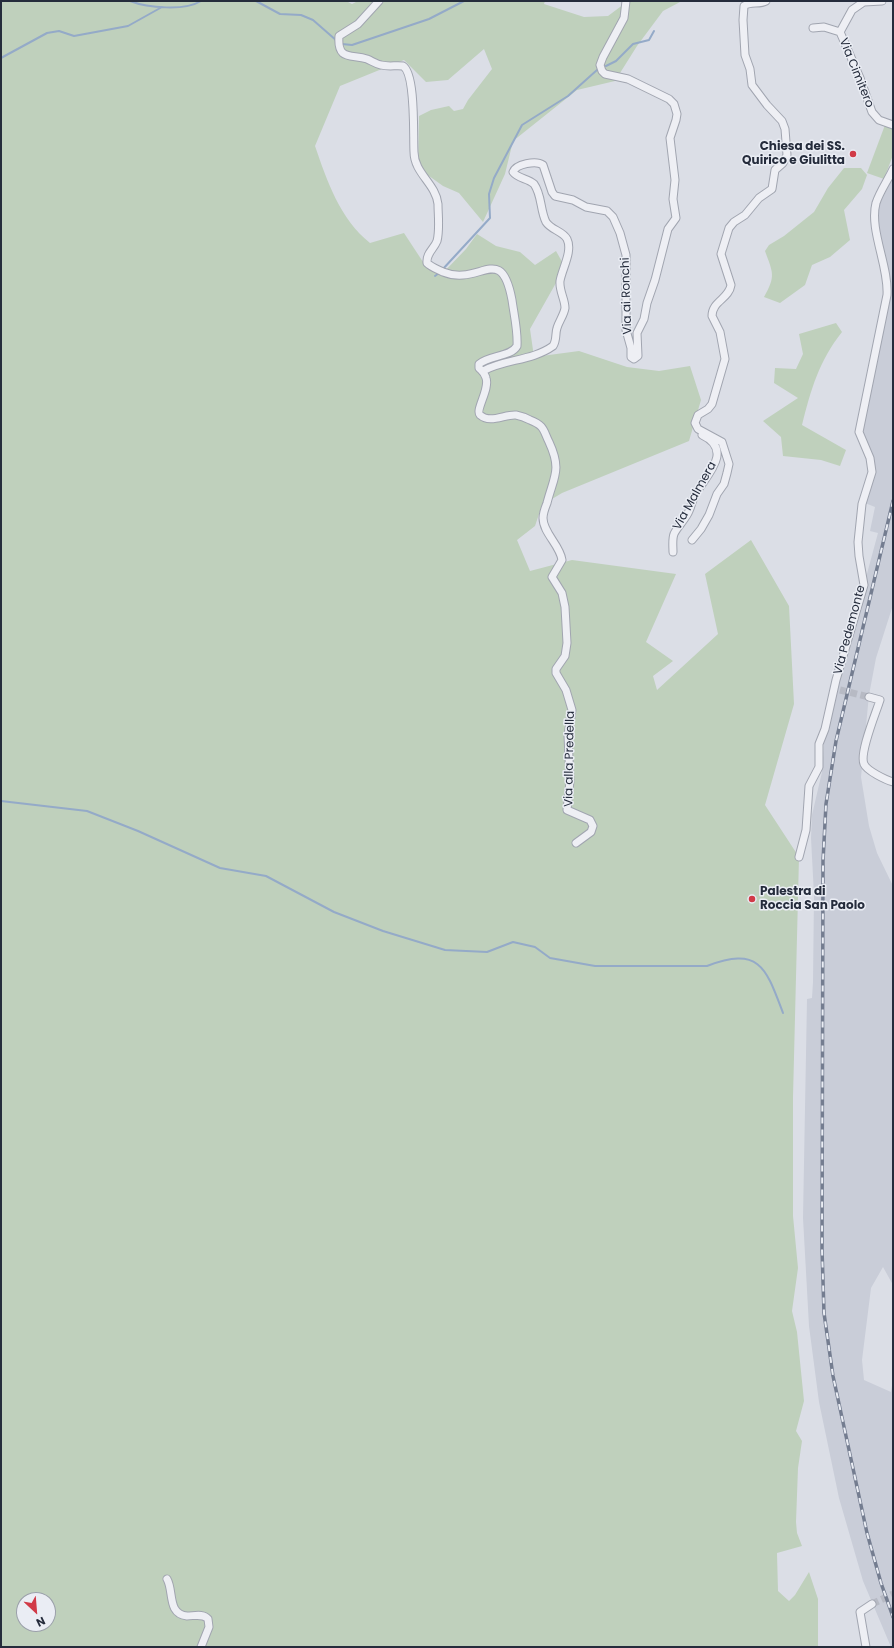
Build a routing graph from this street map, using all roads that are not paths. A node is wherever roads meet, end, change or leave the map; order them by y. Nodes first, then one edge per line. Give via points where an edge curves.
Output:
1 (379, 1) edge
2 (626, 1) edge
3 (766, 1) edge
4 (882, 1) edge
5 (865, 2) edge
6 (813, 28) dead end
7 (840, 32) junction
8 (893, 125) edge
9 (893, 169) edge
10 (483, 372) junction
11 (696, 427) junction
12 (692, 540) dead end
13 (673, 552) dead end
14 (869, 697) tunnel mouth
15 (893, 782) edge
16 (576, 843) dead end
17 (799, 857) dead end
18 (167, 1579) dead end
19 (872, 1604) tunnel mouth
20 (201, 1647) edge
21 (866, 1647) edge

1 - 10 street, Via alla Predella via 358,24 339,36 339,48 345,54 356,58 382,66 403,66 408,71 413,106 414,157 435,193 438,204 438,236 428,254 428,264 458,276 495,269 502,272 507,279 514,310 517,346 513,351 481,362 478,366
2 - 10 street, Via ai Ronchi via 624,18 600,65 602,71 628,79 669,99 674,104 677,114 670,138 676,218 668,229 644,319 637,333 638,356 634,359 631,357 626,330 626,255 613,217 607,211 555,196 543,165 535,162 515,168 513,172 535,185 547,224 566,237 568,242 560,283 564,312 554,344 550,348 520,360 497,364
3 - 11 street via 744,6 745,55 752,85 784,123 786,155 775,172 773,188 732,224 722,248 731,288 714,306 712,316 720,332 725,362 712,404 698,415
4 - 5 street
5 - 7 street via 852,10
6 - 7 street
7 - 8 street, Via Cimitero via 872,112 879,120
9 - 17 street, Via Pedemonte via 876,204 876,227 887,279 887,295 859,432 870,458 872,472 862,504 858,542 864,585 838,689 819,744 819,767 809,786 806,830
10 - 16 street, Via alla Predella via 487,385 478,409 480,415 489,418 517,415 538,423 546,432 556,458 554,482 543,519 562,560 552,577 562,593 567,643 566,653 556,673 566,690 572,710 568,735 570,781 566,808 590,820 593,826 590,832
11 - 12 street, Via Malmera via 722,442 729,464 724,484 717,494 710,515
11 - 13 street, Via Malmera via 697,433 712,442 717,461 695,494 689,510 674,534
14 - 15 street via 880,700 864,750 863,762 867,768
18 - 20 street via 175,1610 184,1615 203,1616 209,1620
19 - 21 street via 860,1612

